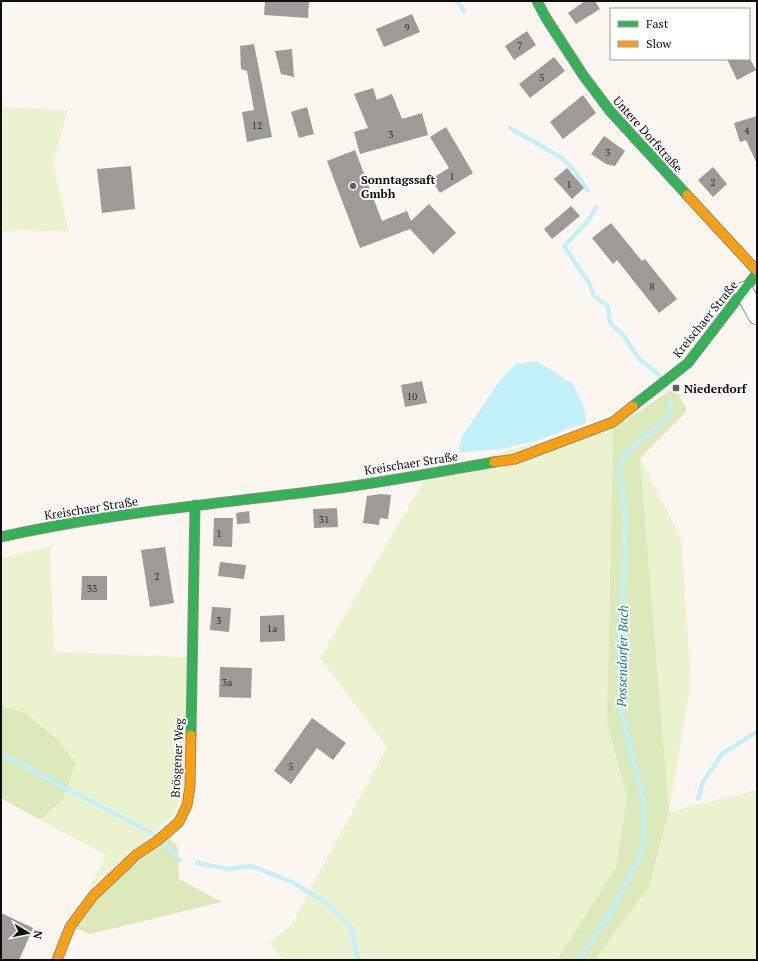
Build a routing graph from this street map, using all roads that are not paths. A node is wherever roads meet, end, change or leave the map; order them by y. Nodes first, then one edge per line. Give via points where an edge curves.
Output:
1 (537, 1) edge
2 (757, 272) edge
3 (752, 303) edge
4 (195, 505) junction
5 (1, 537) edge
6 (56, 960) edge

1 - 2 street, Untere Dorfstraße via 583,75 610,111
2 - 3 street, Kreischaer Straße
3 - 4 street, Kreischaer Straße via 688,363 613,422 515,459 325,490
4 - 5 street, Kreischaer Straße via 50,526
4 - 6 street, Brösgener Weg via 190,787 187,805 179,822 136,855 93,896 70,927

